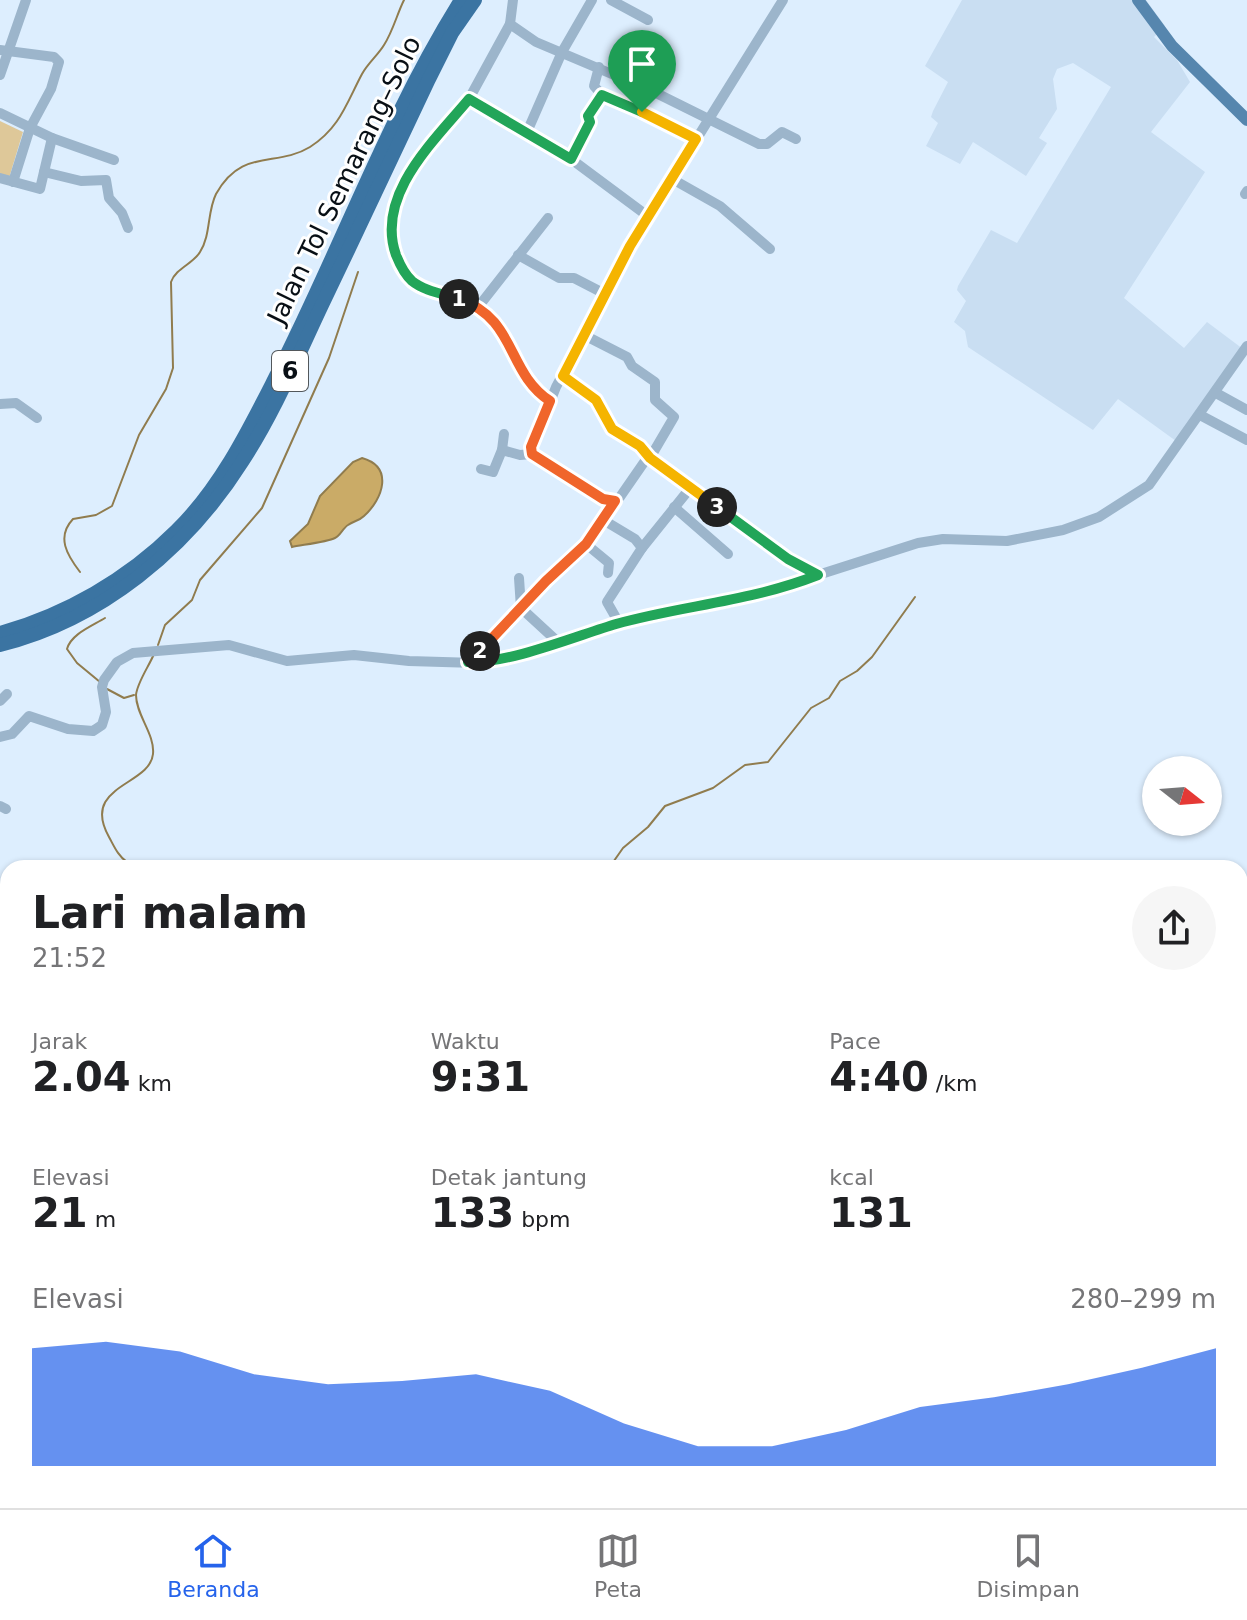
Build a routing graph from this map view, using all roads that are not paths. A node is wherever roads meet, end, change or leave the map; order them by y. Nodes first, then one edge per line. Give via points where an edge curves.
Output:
1 (26, 0) edge
2 (461, 0) edge
3 (475, 0) edge
4 (513, 0) edge
5 (592, 0) edge
6 (611, 0) edge
7 (783, 0) edge
8 (1138, 0) edge
9 (648, 20) dead end
10 (510, 24) junction
11 (5, 50) edge
12 (562, 52) junction
13 (599, 67) junction
14 (0, 75) edge
15 (602, 95) junction
16 (469, 99) junction
17 (0, 113) edge
18 (708, 120) junction
19 (1247, 120) edge
20 (30, 128) junction
21 (527, 132) junction
22 (52, 138) junction
23 (696, 139) junction
24 (796, 139) dead end
25 (571, 159) junction
26 (114, 160) dead end
27 (44, 172) junction
28 (0, 178) edge
29 (674, 180) junction
30 (13, 182) junction
31 (649, 217) junction
32 (548, 218) dead end
33 (128, 228) dead end
34 (770, 249) dead end
35 (518, 255) junction
36 (605, 294) junction
37 (479, 306) junction
38 (584, 335) junction
39 (1247, 346) edge
40 (563, 376) junction
41 (1216, 393) junction
42 (550, 401) junction
43 (0, 404) edge
44 (1247, 410) edge
45 (1200, 415) junction
46 (37, 418) dead end
47 (504, 434) dead end
48 (1247, 440) edge
49 (502, 450) junction
50 (532, 454) junction
51 (650, 458) junction
52 (481, 469) dead end
53 (691, 487) junction
54 (615, 501) junction
55 (674, 507) junction
56 (605, 521) junction
57 (586, 544) junction
58 (642, 548) junction
59 (728, 554) dead end
60 (608, 573) dead end
61 (818, 575) junction
62 (519, 578) dead end
63 (521, 608) junction
64 (619, 623) junction
65 (0, 633) edge
66 (559, 643) junction
67 (0, 645) edge
68 (468, 662) junction
69 (0, 737) edge

1 - 11 street
2 - 65 highway, Jalan Tol Semarang–Solo / 6 via 402,109 242,443 210,491 176,532 111,584 34,624
3 - 67 highway, Jalan Tol Semarang–Solo / 6 via 429,79 257,438 205,515 166,555 113,595 58,625
4 - 10 street
5 - 12 street
6 - 9 street
7 - 18 street
8 - 19 main road via 1172,46
10 - 12 street
10 - 16 street
11 - 14 street
11 - 20 street via 59,62
12 - 13 street
12 - 21 street
13 - 15 street via 594,86
13 - 18 street
15 - 23 street
15 - 25 street
16 - 21 street
16 - 37 street via 412,169 390,230 402,269 411,280
17 - 20 street
18 - 23 street
18 - 24 street via 759,144 782,132
20 - 22 street
20 - 30 street
21 - 25 street
22 - 26 street
22 - 27 street
23 - 29 street
25 - 31 street
27 - 30 street via 37,190
27 - 33 street via 81,181 106,180 109,198
28 - 30 street
29 - 31 street
29 - 34 street via 720,206
31 - 36 street
32 - 35 street
35 - 36 street via 559,278 574,278
35 - 37 street
36 - 38 street
37 - 42 street via 501,331 530,382
38 - 40 street
38 - 51 street via 627,357 655,382 655,400 674,417
39 - 41 street
40 - 42 street
40 - 51 street via 596,400 609,427
41 - 44 street
41 - 45 street
42 - 50 street
43 - 46 street via 16,403
45 - 48 street
45 - 61 street via 1149,485 1099,517 1007,541 918,543
47 - 49 street
49 - 50 street
49 - 52 street via 493,472
50 - 54 street via 603,499
51 - 53 street
51 - 54 street
53 - 55 street
53 - 61 street
54 - 56 street
55 - 58 street
55 - 59 street
56 - 57 street
56 - 58 street
57 - 60 street via 609,563
57 - 63 street
58 - 64 street via 607,602
61 - 64 street via 732,602
62 - 63 street
63 - 66 street
63 - 68 street
64 - 66 street
66 - 68 street
68 - 69 street via 354,655 287,661 229,645 126,655 103,684 106,712 102,725 93,731 29,716 12,734

